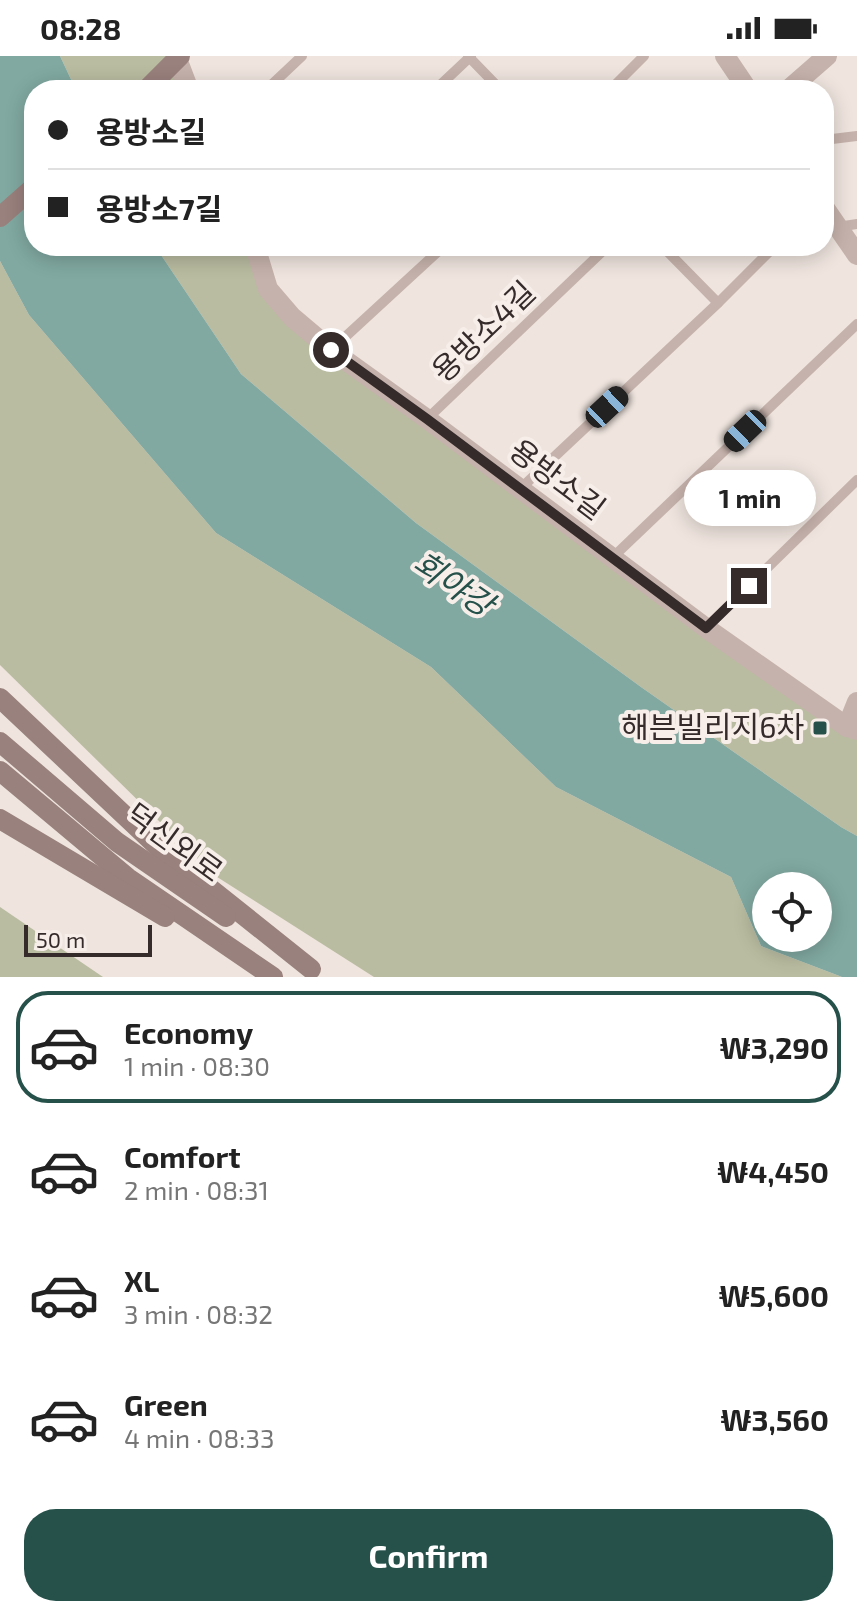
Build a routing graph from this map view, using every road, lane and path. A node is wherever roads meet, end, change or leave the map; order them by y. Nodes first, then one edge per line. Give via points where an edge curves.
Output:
1 (302, 56) edge
2 (644, 56) edge
3 (725, 56) edge
4 (827, 56) edge
5 (177, 57) edge
6 (469, 57) edge
7 (156, 80) edge
8 (185, 80) edge
9 (277, 80) edge
10 (445, 80) edge
11 (491, 80) edge
12 (620, 80) edge
13 (741, 80) edge
14 (799, 80) edge
15 (857, 136) edge
16 (834, 139) edge
17 (24, 196) edge
18 (0, 217) edge
19 (848, 225) edge
20 (857, 255) edge
21 (262, 256) edge
22 (433, 256) edge
23 (598, 256) edge
24 (672, 256) edge
25 (765, 256) edge
26 (718, 303) junction
27 (857, 324) edge
28 (331, 350) junction
29 (427, 419) junction
30 (857, 480) edge
31 (519, 490) junction
32 (612, 558) junction
33 (706, 628) junction
34 (0, 698) edge
35 (857, 702) edge
36 (852, 728) edge
37 (0, 742) edge
38 (0, 771) edge
39 (0, 819) edge
40 (318, 973) edge
41 (271, 977) edge

1 - 9 lane
2 - 12 lane
3 - 13 street
4 - 14 street
5 - 7 main road
5 - 8 street
6 - 10 lane
6 - 11 lane
15 - 16 lane
17 - 18 main road
19 - 20 street
21 - 28 street, 용방소길 via 268,289
22 - 28 lane
23 - 29 lane, 용방소4길
24 - 26 lane
25 - 26 lane
26 - 31 lane
27 - 32 lane
28 - 29 street, 용방소길
29 - 31 street, 용방소길
30 - 33 lane
31 - 32 street, 용방소길
32 - 33 street, 용방소길
33 - 36 street, 용방소길
34 - 40 main road via 158,847
35 - 36 street
37 - 40 main road, 덕신외로 via 117,842 269,947
38 - 41 main road, 덕신외로 via 128,878
39 - 41 main road

